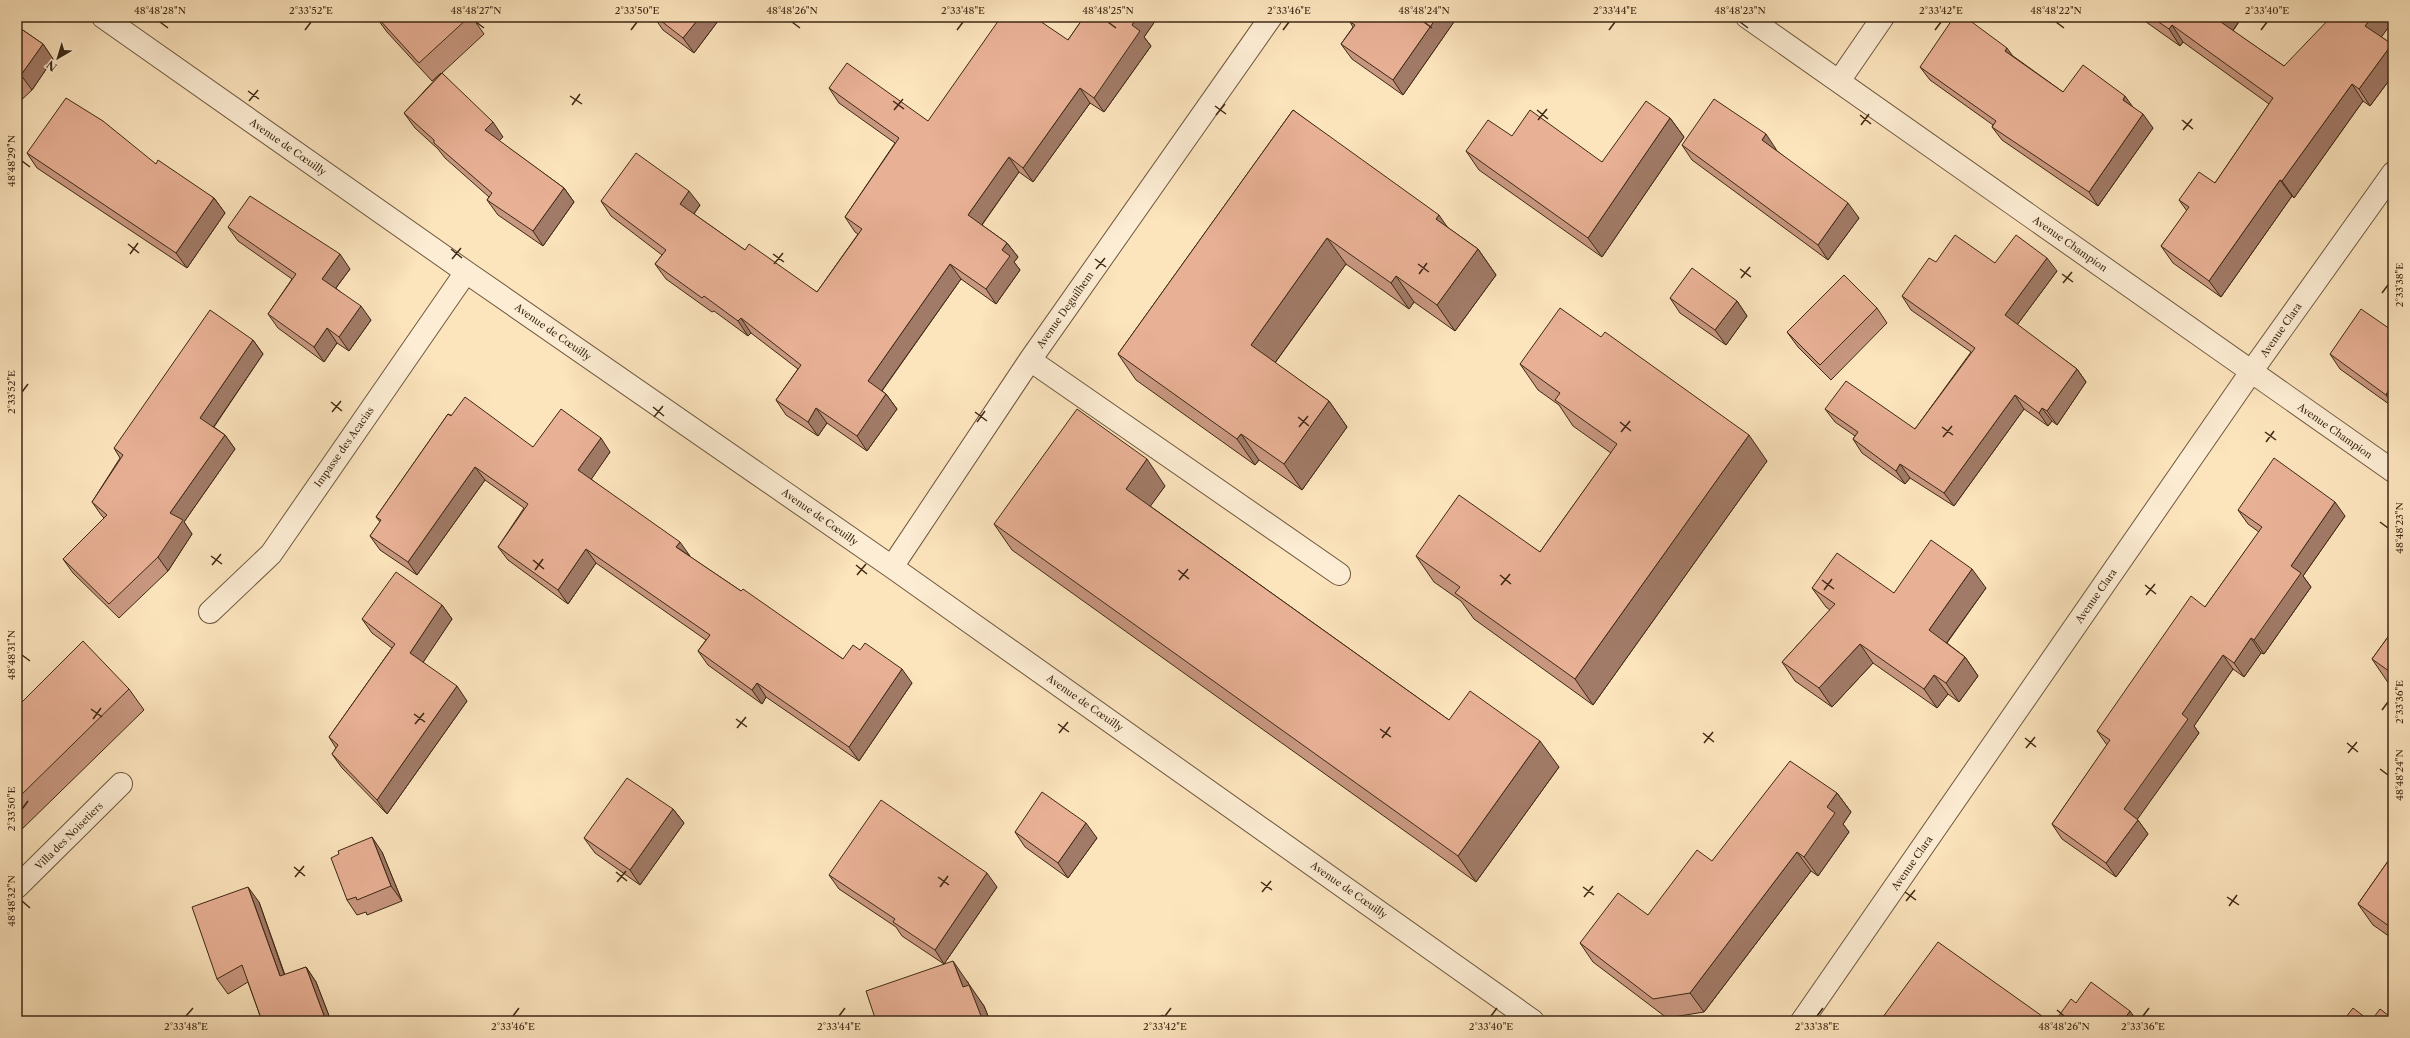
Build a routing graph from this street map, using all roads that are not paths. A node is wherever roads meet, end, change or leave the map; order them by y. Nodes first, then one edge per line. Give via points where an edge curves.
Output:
1 (103, 17) edge
2 (1270, 17) edge
3 (1747, 17) edge
4 (1883, 17) edge
5 (1839, 81) junction
6 (2393, 173) edge
7 (466, 272) junction
8 (1030, 360) junction
9 (2251, 372) junction
10 (2393, 471) edge
11 (892, 567) junction
12 (1339, 574) dead end
13 (210, 612) dead end
14 (121, 784) dead end
15 (17, 887) edge
16 (1533, 1021) edge
17 (1802, 1021) edge

1 - 7 street, Avenue de Cœuilly
2 - 8 street, Avenue Deguilhem
3 - 5 street, Avenue Champion
4 - 5 street
5 - 9 street, Avenue Champion
6 - 9 street, Avenue Clara
7 - 11 street, Avenue de Cœuilly
7 - 13 street, Impasse des Acacias via 271,554
8 - 11 street, Avenue Deguilhem
8 - 12 street
9 - 10 street, Avenue Champion
9 - 17 street, Avenue Clara
11 - 16 street, Avenue de Cœuilly
14 - 15 street, Villa des Noisetiers

